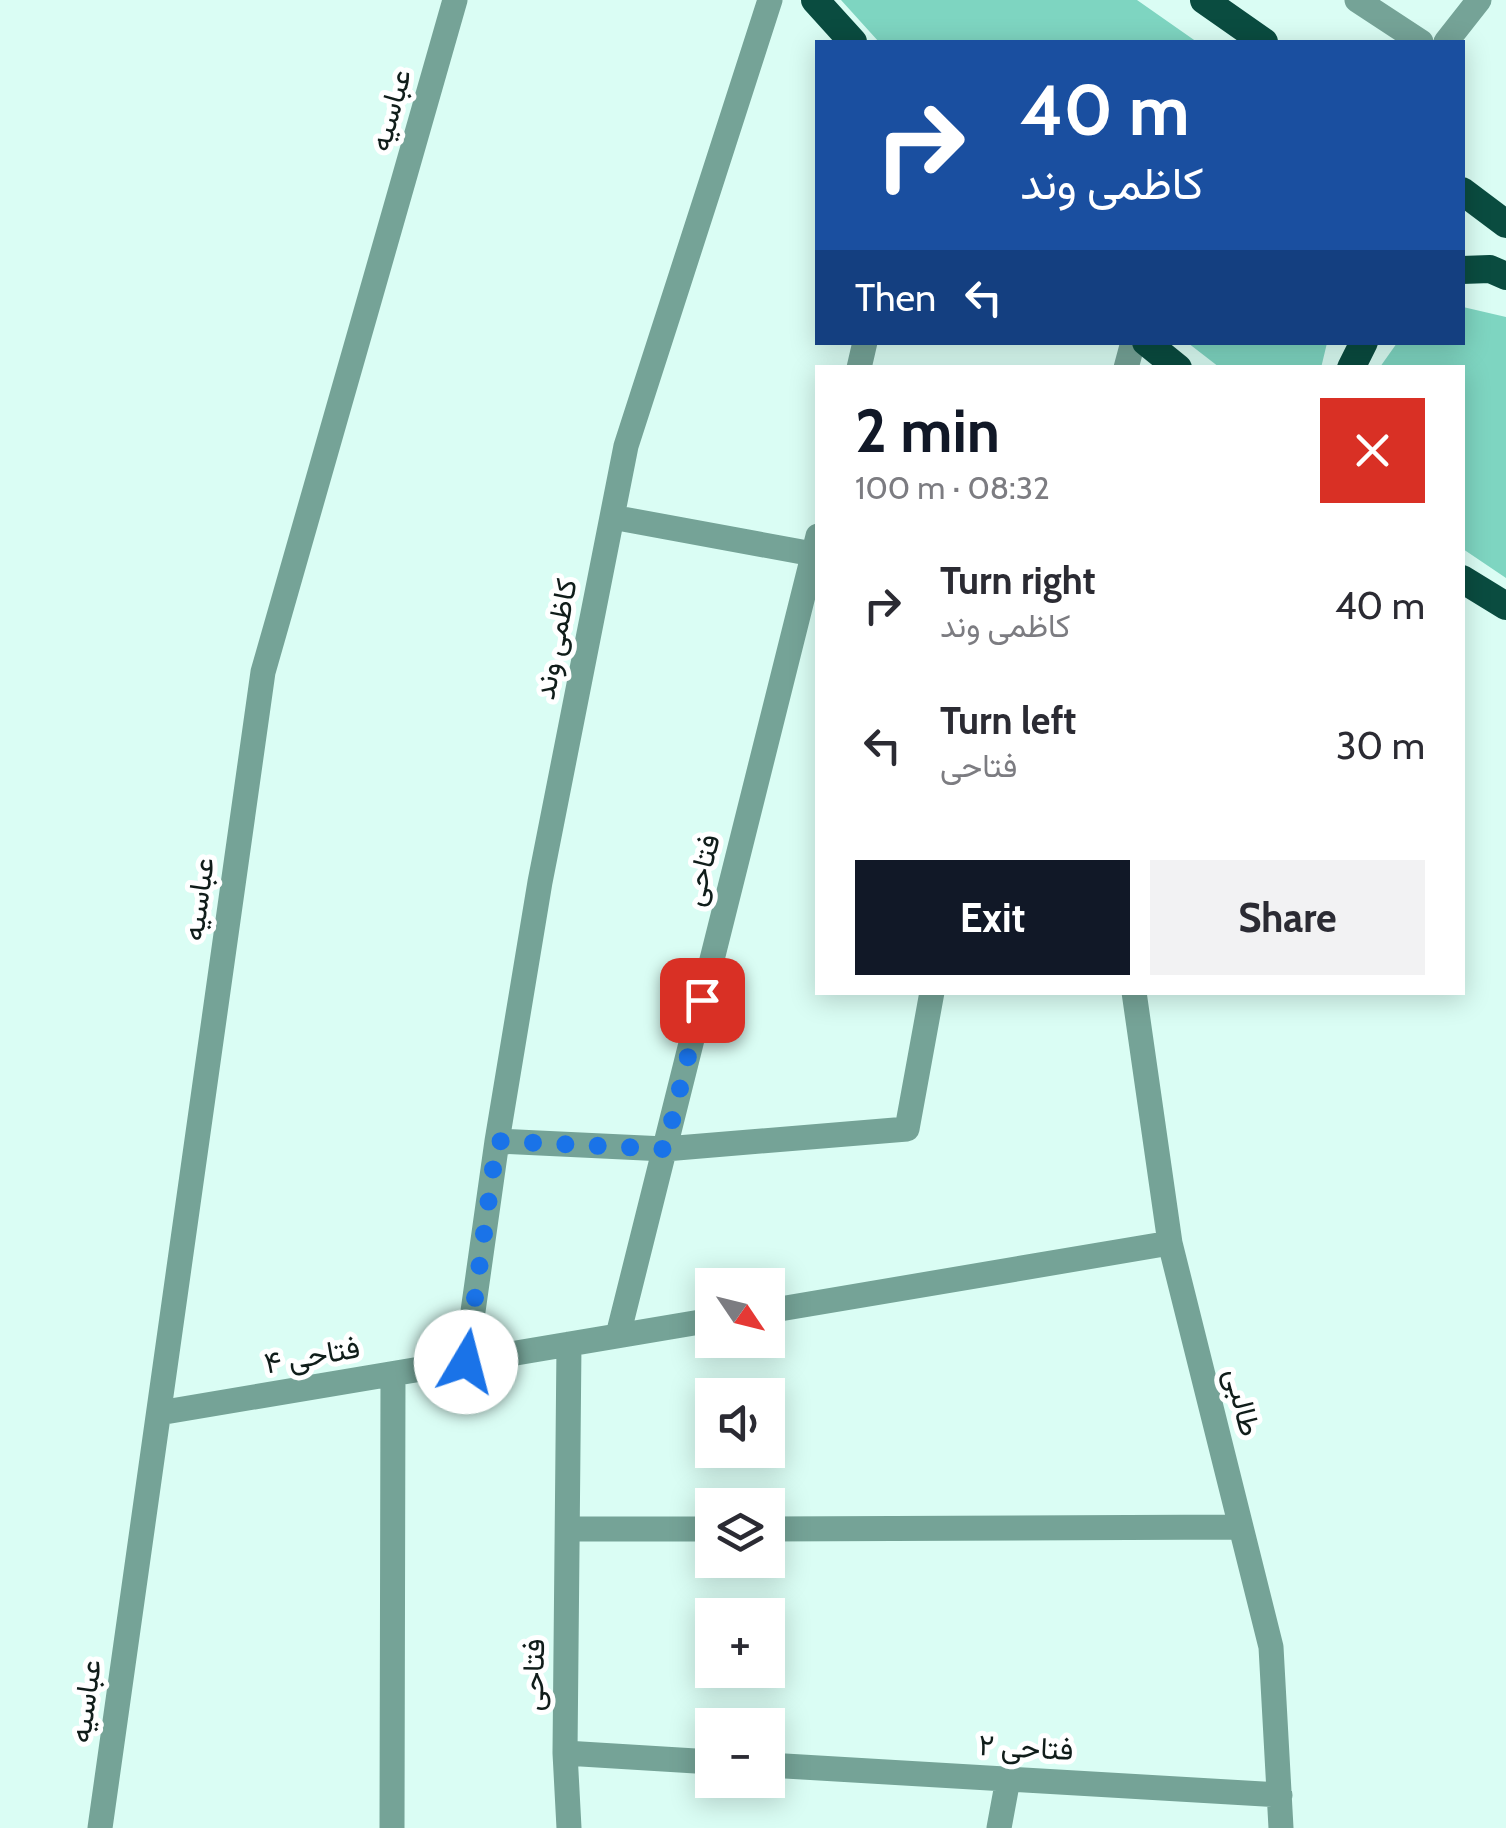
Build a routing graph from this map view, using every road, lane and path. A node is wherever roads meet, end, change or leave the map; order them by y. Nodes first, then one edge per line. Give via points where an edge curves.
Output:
1 (455, 0) edge
2 (770, 0) edge
3 (814, 0) edge
4 (1204, 0) edge
5 (1357, 0) edge
6 (1479, 0) edge
7 (852, 40) edge
8 (1261, 40) edge
9 (1418, 40) edge
10 (1448, 40) edge
11 (1465, 192) edge
12 (1506, 224) edge
13 (1465, 270) edge
14 (1506, 276) edge
15 (1150, 345) edge
16 (1174, 365) edge
17 (612, 517) junction
18 (815, 545) edge
19 (1465, 580) edge
20 (1506, 606) edge
21 (931, 995) edge
22 (1134, 995) edge
23 (497, 1141) junction
24 (665, 1149) junction
25 (1170, 1244) junction
26 (785, 1307) edge
27 (695, 1323) edge
28 (618, 1335) junction
29 (569, 1344) junction
30 (466, 1362) junction
31 (393, 1374) junction
32 (159, 1414) junction
33 (1241, 1527) junction
34 (569, 1529) junction
35 (695, 1529) edge
36 (785, 1529) edge
37 (564, 1753) junction
38 (695, 1761) edge
39 (785, 1766) edge
40 (1008, 1779) junction
41 (1280, 1795) junction
42 (100, 1828) edge
43 (392, 1828) edge
44 (569, 1828) edge
45 (999, 1828) edge
46 (1281, 1828) edge

1 - 32 street, عباسیه via 263,672
2 - 17 street, کاظمی وند via 626,446
3 - 7 highway
4 - 8 highway
5 - 9 street
6 - 10 street
11 - 12 highway
13 - 14 highway
15 - 16 highway
17 - 18 street
17 - 23 street, کاظمی وند
18 - 24 street, فتاحی
19 - 20 highway
21 - 24 street via 907,1130
22 - 25 street, طالبی
23 - 24 street
23 - 30 street, کاظمی وند
24 - 28 street, فتاحی
25 - 26 street
25 - 33 street, طالبی
27 - 28 street, فتاحی ۴
28 - 29 street, فتاحی ۴
29 - 30 street, فتاحی ۴
29 - 34 street, فتاحی
30 - 31 street, فتاحی ۴
31 - 32 street, فتاحی ۴
31 - 43 street
32 - 42 street, عباسیه
33 - 36 street
33 - 41 street, طالبی via 1271,1647
34 - 35 street
34 - 37 street, فتاحی
37 - 38 street
37 - 44 street, فتاحی
39 - 40 street, فتاحی ۲
40 - 41 street, فتاحی ۲
40 - 45 street
41 - 46 street, طالبی

